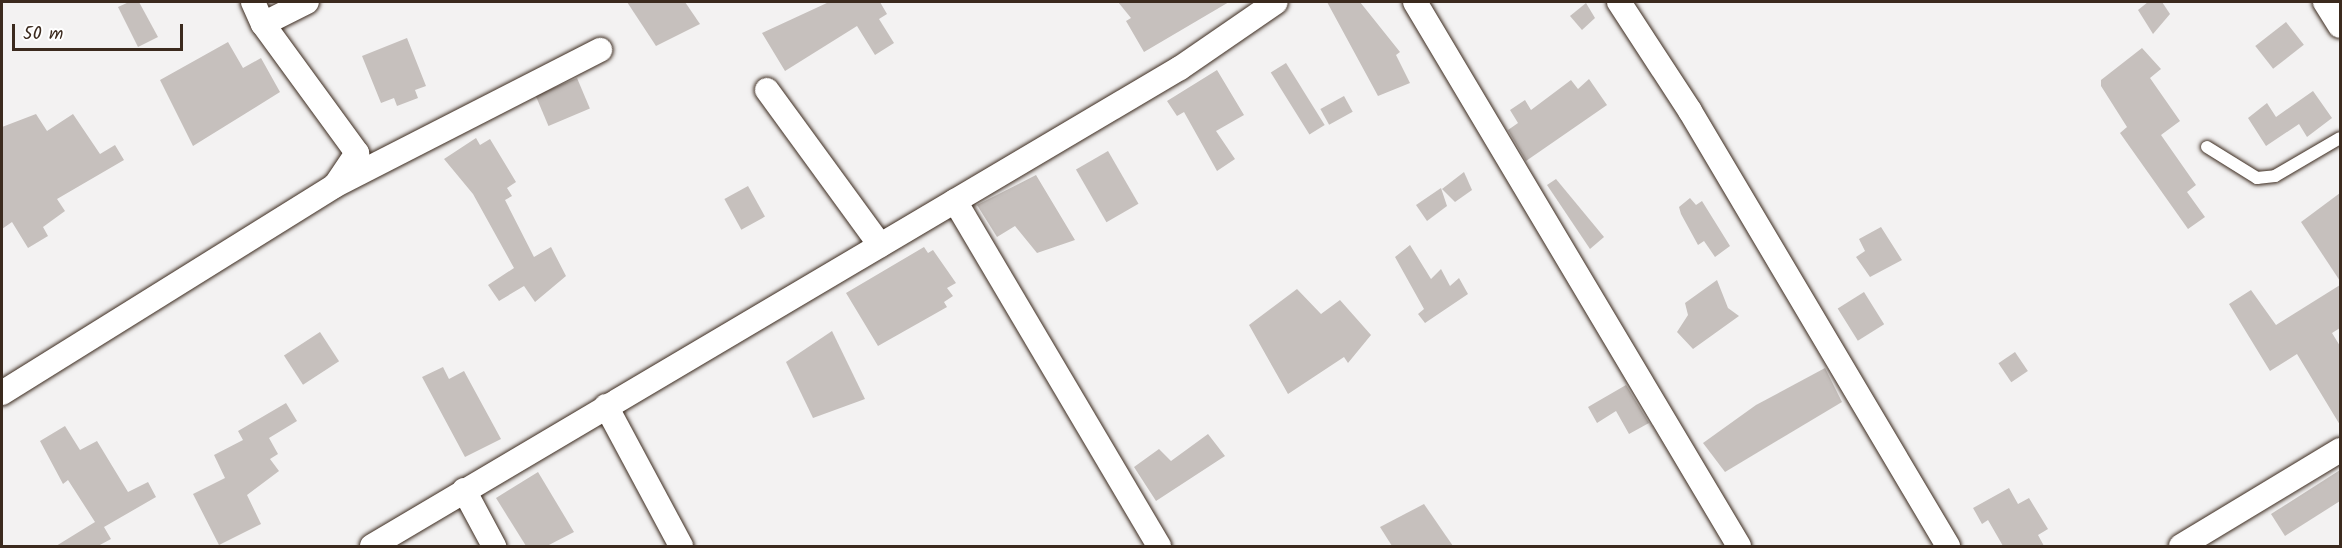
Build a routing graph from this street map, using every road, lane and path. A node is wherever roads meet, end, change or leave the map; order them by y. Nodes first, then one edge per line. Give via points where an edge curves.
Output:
1 (253, 2) edge
2 (307, 2) edge
3 (1276, 2) edge
4 (1415, 2) edge
5 (1619, 2) edge
6 (2325, 2) edge
7 (263, 24) junction
8 (2340, 26) edge
9 (600, 50) dead end
10 (767, 90) dead end
11 (2340, 138) edge
12 (2207, 147) dead end
13 (334, 186) junction
14 (955, 201) junction
15 (880, 245) junction
16 (2, 393) edge
17 (606, 406) junction
18 (2340, 450) edge
19 (464, 490) junction
20 (372, 546) edge
21 (494, 546) edge
22 (681, 546) edge
23 (1159, 546) edge
24 (1739, 546) edge
25 (1948, 546) edge
26 (2181, 546) edge

1 - 7 street
2 - 7 street
3 - 14 street via 1180,68
4 - 24 street
5 - 25 street
6 - 8 street
7 - 13 street via 357,153
9 - 13 street
10 - 15 street
11 - 12 lane via 2275,176 2257,178
13 - 16 street
14 - 15 street
14 - 23 street
15 - 17 street
17 - 19 street
17 - 22 street
18 - 26 street
19 - 20 street
19 - 21 street

